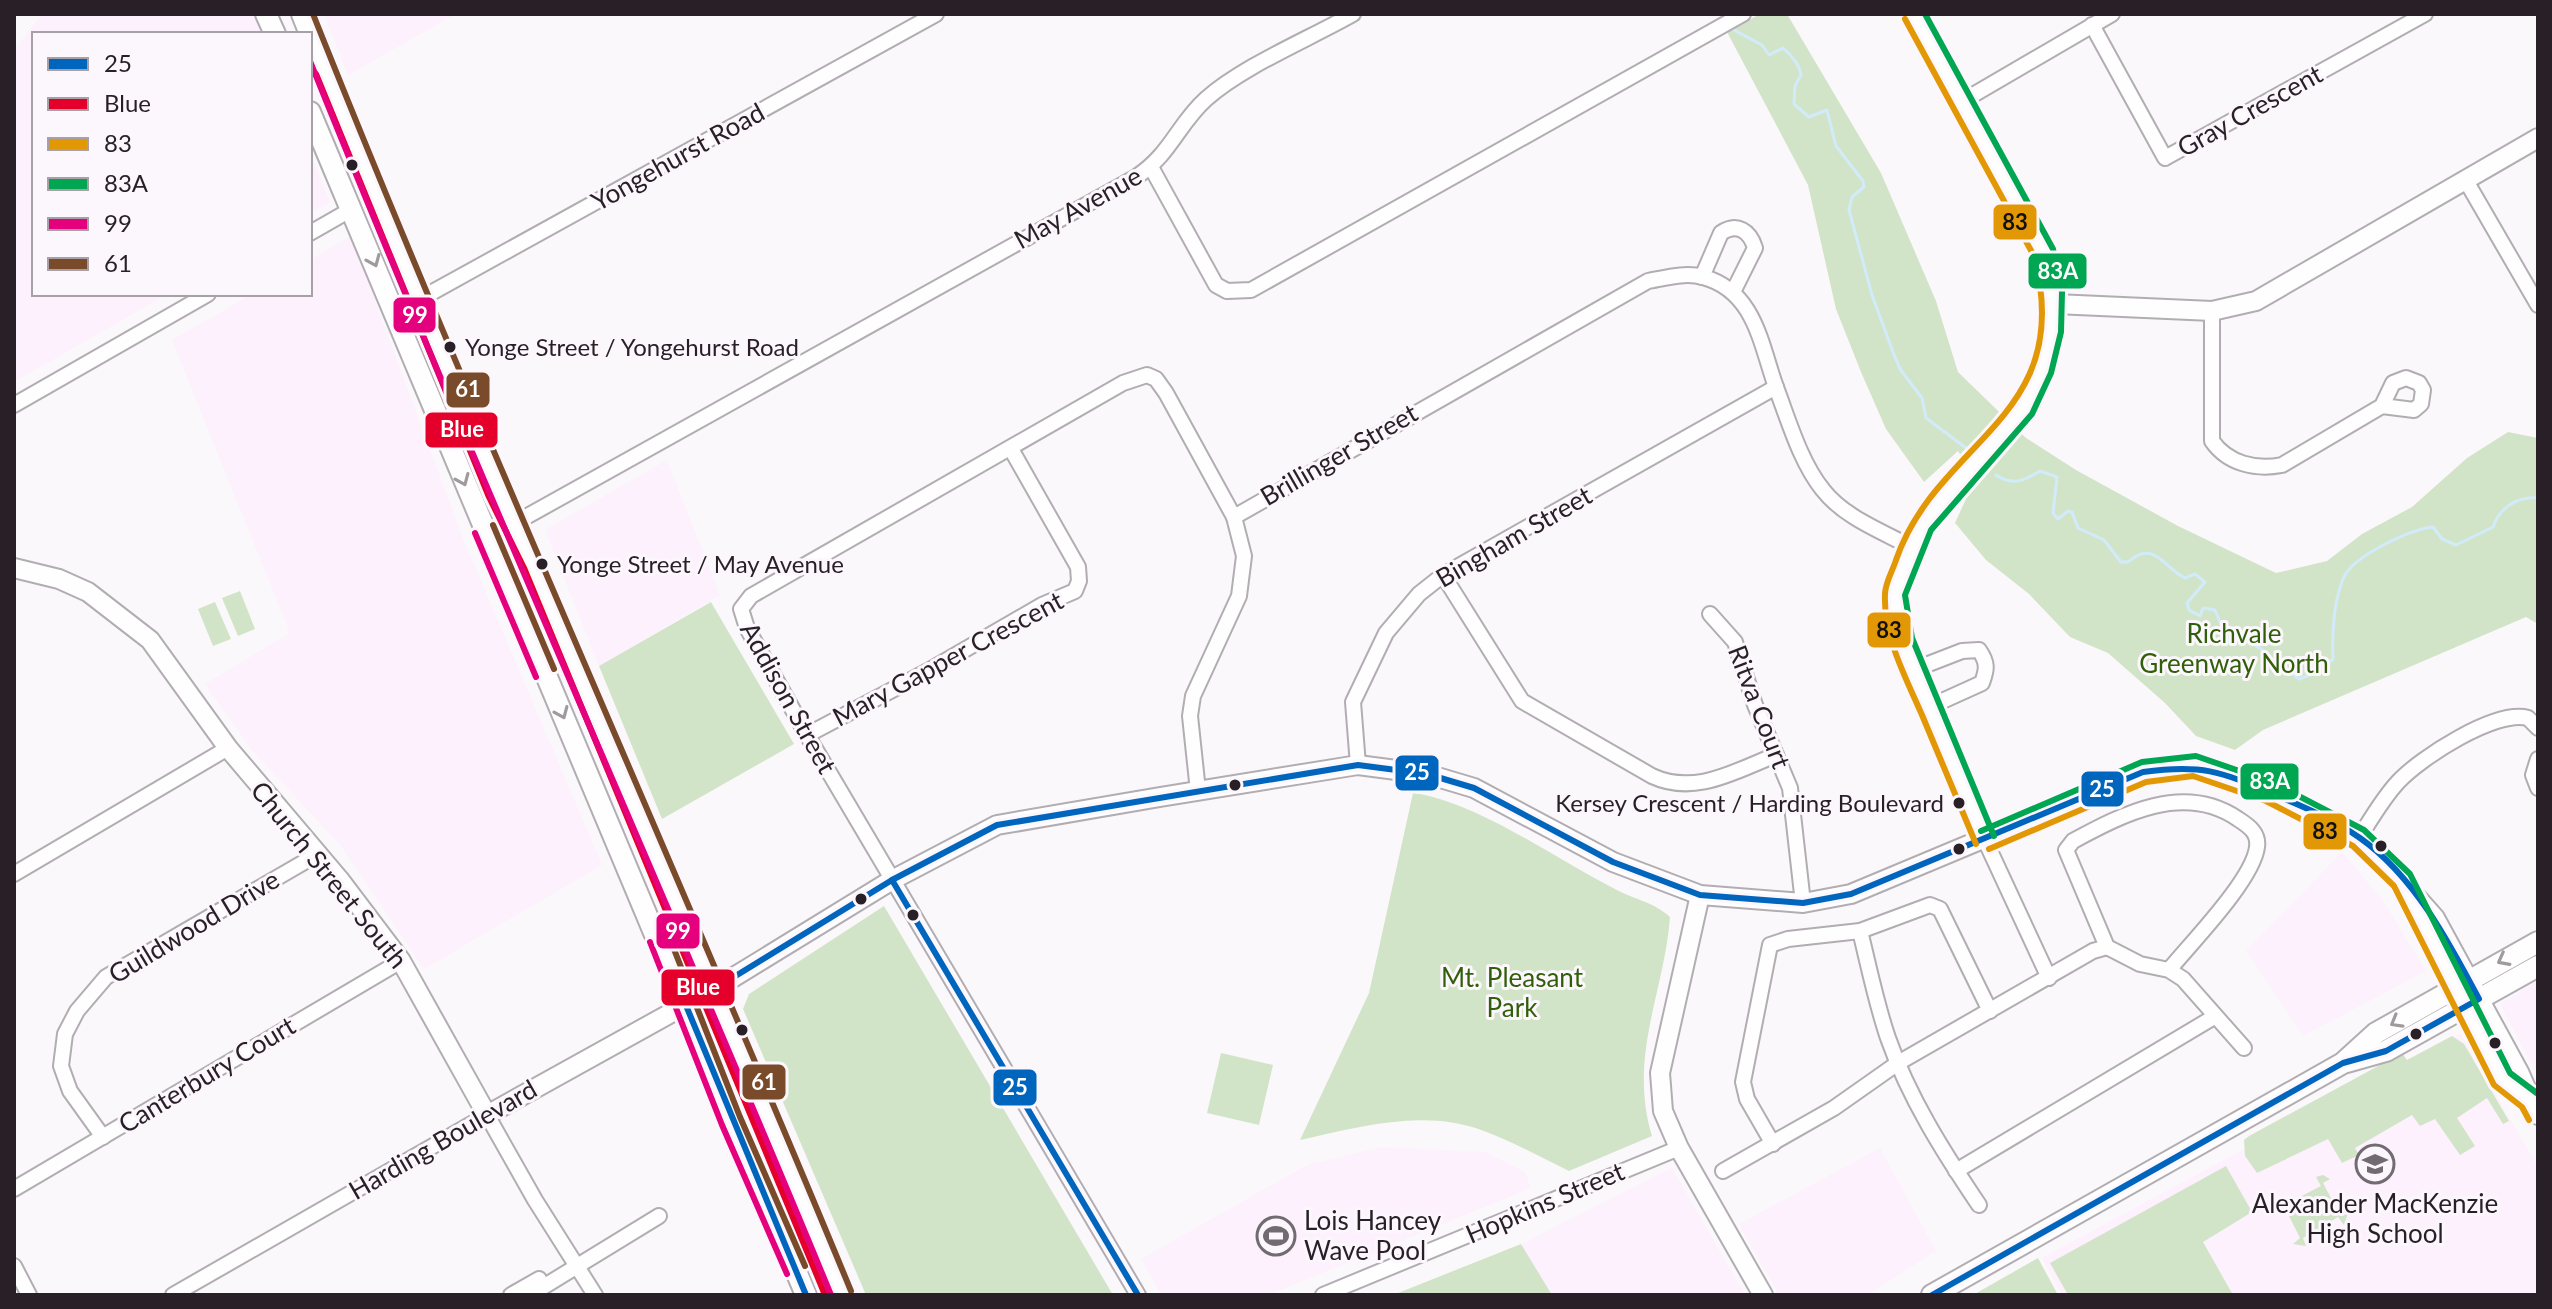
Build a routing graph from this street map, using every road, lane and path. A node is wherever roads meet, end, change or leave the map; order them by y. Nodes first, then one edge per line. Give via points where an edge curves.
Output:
1 (936, 14) edge
2 (1353, 14) edge
3 (1914, 14) edge
4 (2112, 14) edge
5 (2425, 14) edge
6 (1737, 17) edge
7 (2092, 25) junction
8 (312, 38) edge
9 (1961, 102) junction
10 (312, 117) edge
11 (2538, 138) edge
12 (1151, 167) junction
13 (2465, 179) junction
14 (352, 209) junction
15 (312, 232) edge
16 (1702, 277) junction
17 (1733, 292) junction
18 (205, 296) edge
19 (420, 299) junction
20 (2055, 304) junction
21 (2538, 305) edge
22 (2212, 311) junction
23 (1776, 387) junction
24 (14, 405) edge
25 (2382, 406) dead end
26 (1011, 449) junction
27 (1234, 517) junction
28 (518, 523) junction
29 (488, 538) junction
30 (1911, 547) junction
31 (14, 568) edge
32 (1443, 575) junction
33 (1710, 614) dead end
34 (1913, 670) junction
35 (1929, 707) junction
36 (2538, 728) edge
37 (807, 735) junction
38 (228, 748) junction
39 (1776, 755) junction
40 (2538, 759) edge
41 (1358, 765) junction
42 (2538, 788) edge
43 (1198, 791) junction
44 (2359, 838) junction
45 (1985, 840) junction
46 (318, 854) junction
47 (14, 874) edge
48 (892, 880) junction
49 (1700, 895) junction
50 (1803, 903) junction
51 (1860, 931) junction
52 (2538, 942) edge
53 (2107, 947) junction
54 (401, 961) junction
55 (2538, 966) edge
56 (2169, 970) junction
57 (2049, 978) junction
58 (2462, 984) junction
59 (716, 988) junction
60 (685, 1003) junction
61 (2471, 1003) junction
62 (1990, 1011) junction
63 (2214, 1017) junction
64 (2244, 1048) dead end
65 (1898, 1063) junction
66 (2343, 1063) junction
67 (2534, 1108) edge
68 (487, 1115) junction
69 (103, 1137) junction
70 (1773, 1144) junction
71 (1679, 1148) junction
72 (1723, 1171) dead end
73 (1956, 1171) junction
74 (14, 1189) edge
75 (1979, 1205) dead end
76 (659, 1216) dead end
77 (576, 1264) junction
78 (14, 1266) edge
79 (29, 1295) edge
80 (173, 1295) edge
81 (511, 1295) edge
82 (530, 1295) edge
83 (595, 1295) edge
84 (806, 1295) edge
85 (842, 1295) edge
86 (1138, 1295) edge
87 (1323, 1295) edge
88 (1763, 1295) edge
89 (1932, 1295) edge

1 - 19 street, Yongehurst Road
2 - 12 street via 1219,88
3 - 9 street
4 - 7 street
5 - 7 street, Gray Crescent via 2165,158
6 - 12 street, May Avenue via 1251,290 1227,291 1216,285
7 - 9 street
8 - 19 main road
9 - 20 street via 2043,252
10 - 14 main road
11 - 13 street
12 - 28 street, May Avenue
13 - 21 street
13 - 22 street via 2256,301
14 - 15 street
14 -> 29 main road
16 - 17 street, Brillinger Street
16 - 17 street via 1721,233 1741,228 1755,248
16 - 27 street, Brillinger Street via 1662,278 1628,291
17 - 23 street via 1750,312
18 - 24 street
19 - 28 main road
20 - 22 street
20 - 30 street via 2051,346 2033,392 1923,524
22 - 25 street via 2212,441 2221,455 2264,468 2282,465
23 - 30 street via 1824,492 1838,507
23 - 32 street, Bingham Street
26 - 27 street, Addison Street via 1123,383 1153,376
26 - 37 street, Addison Street via 745,601 741,616
26 - 37 street, Mary Gapper Crescent via 1078,567 1075,591
27 - 43 street, Brillinger Street via 1244,556 1239,596 1193,696 1190,716
28 - 29 street, May Avenue
28 - 59 main road
29 -> 60 main road
30 - 34 street via 1895,594 1902,641
31 - 38 street, Church Street South via 59,579 114,609 150,640
32 - 39 street via 1522,701 1652,776 1687,785
32 - 41 street, Bingham Street via 1386,633 1353,702
33 - 39 street, Ritva Court via 1735,642
34 - 35 street
34 - 35 street via 1962,651 1979,650 1986,659 1982,683
35 - 45 street
36 - 44 street via 2528,718 2505,718 2420,762 2385,798
37 - 48 street, Addison Street
38 - 46 street, Church Street South
38 - 47 street
39 - 50 street, Ritva Court via 1790,788
40 - 42 street via 2533,775
41 - 43 street, Harding Boulevard
41 - 49 street, Harding Boulevard via 1427,774 1474,788 1613,862
43 - 48 street, Harding Boulevard via 997,825
44 - 45 street, Harding Boulevard via 2270,792 2194,766 2143,772
44 - 58 street, Harding Boulevard via 2408,888 2420,922
45 - 50 street, Harding Boulevard via 1851,894
45 - 57 street
46 - 54 street, Church Street South
46 - 69 street, Guildwood Drive via 106,977 77,1011 65,1034 61,1066 70,1091
48 - 59 street, Harding Boulevard
48 - 86 street, Addison Street
49 - 50 street, Harding Boulevard
49 - 71 street via 1660,1073 1663,1111
51 - 62 street via 1930,905 1940,909
51 - 65 street
51 - 70 street via 1776,942 1766,953 1743,1082
52 -> 58 main road
53 - 56 street via 2140,964
53 - 56 street via 2067,845 2141,807 2197,803 2228,812 2256,834 2251,867
53 - 57 street
54 - 68 street, Church Street South
54 - 69 street, Canterbury Court
55 - 61 main road
56 - 63 street
57 - 62 street
58 - 61 street
58 -> 66 main road via 2376,1033
59 - 60 street, Harding Boulevard
59 - 85 main road
60 - 68 street, Harding Boulevard
60 - 84 main road
61 - 66 main road via 2386,1051
61 - 67 street via 2502,1080
62 - 65 street
63 - 64 street
63 - 73 street
65 - 70 street
65 - 73 street
66 - 89 main road
68 - 77 street, Church Street South
68 - 80 street, Harding Boulevard
69 - 74 street, Canterbury Court
70 - 72 street
71 - 87 street, Hopkins Street
71 - 88 street
73 - 75 street
76 - 77 street
77 - 81 street
77 - 82 street
77 - 83 street, Church Street South
78 - 79 street

